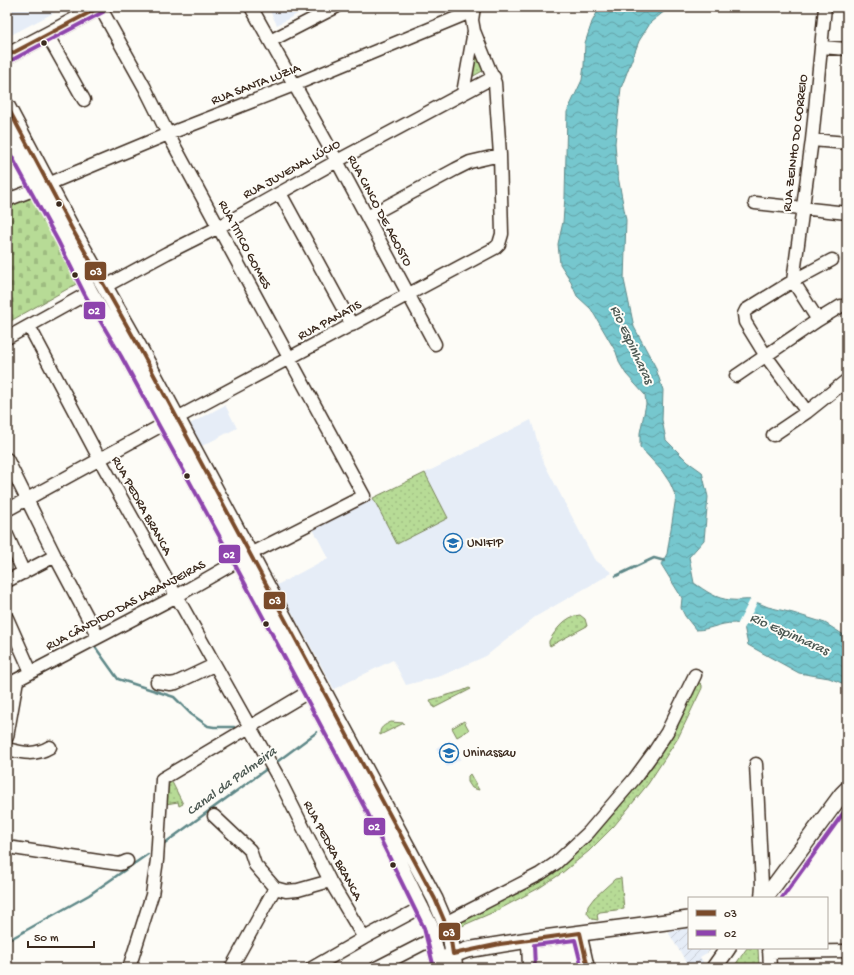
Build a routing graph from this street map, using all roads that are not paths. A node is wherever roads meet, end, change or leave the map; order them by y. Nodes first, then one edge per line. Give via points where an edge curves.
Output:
1 (100, 7) edge
2 (251, 7) edge
3 (336, 7) edge
4 (825, 7) edge
5 (474, 9) edge
6 (474, 31) junction
7 (48, 36) junction
8 (270, 41) junction
9 (821, 47) junction
10 (847, 49) edge
11 (7, 56) edge
12 (494, 77) junction
13 (294, 85) junction
14 (463, 93) junction
15 (84, 100) dead end
16 (7, 106) edge
17 (168, 134) junction
18 (7, 135) edge
19 (812, 140) junction
20 (847, 143) edge
21 (500, 155) junction
22 (337, 161) junction
23 (42, 187) junction
24 (280, 192) junction
25 (7, 200) edge
26 (755, 203) dead end
27 (802, 209) junction
28 (847, 213) edge
29 (367, 217) junction
30 (218, 227) junction
31 (832, 260) dead end
32 (793, 281) junction
33 (104, 287) junction
34 (90, 292) junction
35 (409, 295) junction
36 (841, 306) dead end
37 (818, 320) junction
38 (352, 325) junction
39 (30, 326) junction
40 (7, 338) edge
41 (435, 344) dead end
42 (766, 356) junction
43 (289, 358) junction
44 (736, 376) dead end
45 (847, 380) edge
46 (807, 412) junction
47 (171, 421) junction
48 (773, 434) dead end
49 (7, 459) edge
50 (100, 460) junction
51 (364, 496) joint
52 (28, 499) junction
53 (7, 510) edge
54 (7, 535) edge
55 (55, 556) junction
56 (245, 557) junction
57 (24, 573) junction
58 (7, 581) edge
59 (175, 597) junction
60 (7, 619) edge
61 (98, 637) junction
62 (214, 665) junction
63 (31, 672) junction
64 (695, 675) dead end
65 (12, 682) edge
66 (157, 682) dead end
67 (310, 691) junction
68 (250, 728) junction
69 (7, 737) edge
70 (50, 747) dead end
71 (7, 749) edge
72 (756, 764) dead end
73 (357, 768) junction
74 (847, 788) edge
75 (847, 798) edge
76 (214, 816) dead end
77 (7, 847) edge
78 (128, 862) dead end
79 (330, 881) junction
80 (275, 888) junction
81 (761, 897) edge
82 (766, 897) edge
83 (776, 897) edge
84 (422, 907) junction
85 (688, 919) edge
86 (448, 931) junction
87 (580, 933) junction
88 (364, 938) junction
89 (434, 938) junction
90 (528, 940) junction
91 (727, 949) edge
92 (735, 949) edge
93 (769, 950) edge
94 (847, 951) edge
95 (454, 961) edge
96 (437, 966) edge
97 (129, 968) edge
98 (231, 968) edge
99 (312, 968) edge
100 (376, 968) edge
101 (529, 968) edge
102 (588, 968) edge
103 (714, 968) edge
104 (722, 968) edge
105 (770, 968) edge

1 - 7 main road
1 - 17 street, RUA TITICO GOMES
2 - 8 street, RUA CINCO DE AGOSTO
3 - 8 street
4 - 9 street, RUA ZEINHO DO CORREIO
5 - 6 street
5 - 13 street, RUA SANTA LUZIA
6 - 12 street
6 - 14 street
7 - 11 main road
7 - 15 street
8 - 13 street, RUA CINCO DE AGOSTO
9 - 10 street
9 - 19 street, RUA ZEINHO DO CORREIO
12 - 14 street, RUA JUVENAL LÚCIO
12 - 21 street
13 - 17 street, RUA SANTA LUZIA
13 - 22 street, RUA CINCO DE AGOSTO
14 - 22 street, RUA JUVENAL LÚCIO
16 - 23 main road
17 - 23 street, RUA SANTA LUZIA
17 - 30 street, RUA TITICO GOMES
18 - 23 main road
19 - 20 street
19 - 27 street, RUA ZEINHO DO CORREIO
21 - 29 street via 470,162
21 - 35 street, RUA PANATIS via 502,234 499,244
22 - 24 street, RUA JUVENAL LÚCIO
22 - 29 street, RUA CINCO DE AGOSTO
23 - 25 street, RUA SANTA LUZIA
23 - 33 main road
23 - 34 main road via 63,238
24 - 30 street, RUA JUVENAL LÚCIO
24 - 38 street
26 - 27 street
27 - 28 street
27 - 32 street, RUA ZEINHO DO CORREIO
29 - 35 street, RUA CINCO DE AGOSTO
30 - 33 street, RUA JUVENAL LÚCIO
30 - 43 street, RUA TITICO GOMES
31 - 32 street
32 - 37 street
32 - 42 street via 746,310 744,314 744,322
33 - 47 main road via 139,347
34 - 39 street
34 - 47 main road
35 - 38 street, RUA PANATIS
35 - 41 street, RUA CINCO DE AGOSTO
36 - 37 street
37 - 42 street
38 - 43 street, RUA PANATIS
39 - 40 street
39 - 50 street, RUA PEDRA BRANCA
42 - 44 street
42 - 46 street
43 - 47 street, RUA PANATIS
43 - 51 street, RUA TITICO GOMES
45 - 46 street
46 - 48 street
47 - 50 street, RUA PANATIS
47 - 56 main road
49 - 52 street
50 - 52 street, RUA PANATIS
50 - 59 street, RUA PEDRA BRANCA
51 - 56 street, RUA CÂNDIDO DAS LARANJEIRAS
52 - 53 street, RUA PANATIS
52 - 55 street
54 - 57 street
55 - 57 street
55 - 61 street
56 - 59 street, RUA CÂNDIDO DAS LARANJEIRAS
56 - 67 main road
56 - 73 main road
57 - 58 street
59 - 61 street, RUA CÂNDIDO DAS LARANJEIRAS
59 - 62 street, RUA PEDRA BRANCA
60 - 63 street
61 - 63 street, RUA CÂNDIDO DAS LARANJEIRAS
62 - 66 street via 176,683
62 - 68 street, RUA PEDRA BRANCA
63 - 65 street, RUA CÂNDIDO DAS LARANJEIRAS
64 - 86 street via 654,752 583,838 556,863
65 - 69 street
67 - 68 street
67 - 73 main road
68 - 79 street, RUA PEDRA BRANCA via 278,777
68 - 97 street via 162,779 152,895
70 - 71 street via 33,754
72 - 81 street
73 - 84 main road
73 - 86 main road via 435,899
74 - 82 main road
75 - 83 main road
76 - 80 street via 250,850 255,865
77 - 78 street via 120,864
79 - 80 street via 298,890
79 - 88 street, RUA PEDRA BRANCA
80 - 98 street
84 - 88 street
84 - 89 main road
85 - 87 main road
86 - 89 street
86 - 95 main road
87 - 90 main road
87 - 102 street
88 - 99 street
89 - 96 main road
89 - 100 street
90 - 95 main road via 467,950
90 - 101 street
91 - 103 main road
92 - 104 main road
93 - 94 street
93 - 105 street
95 - 96 main road

